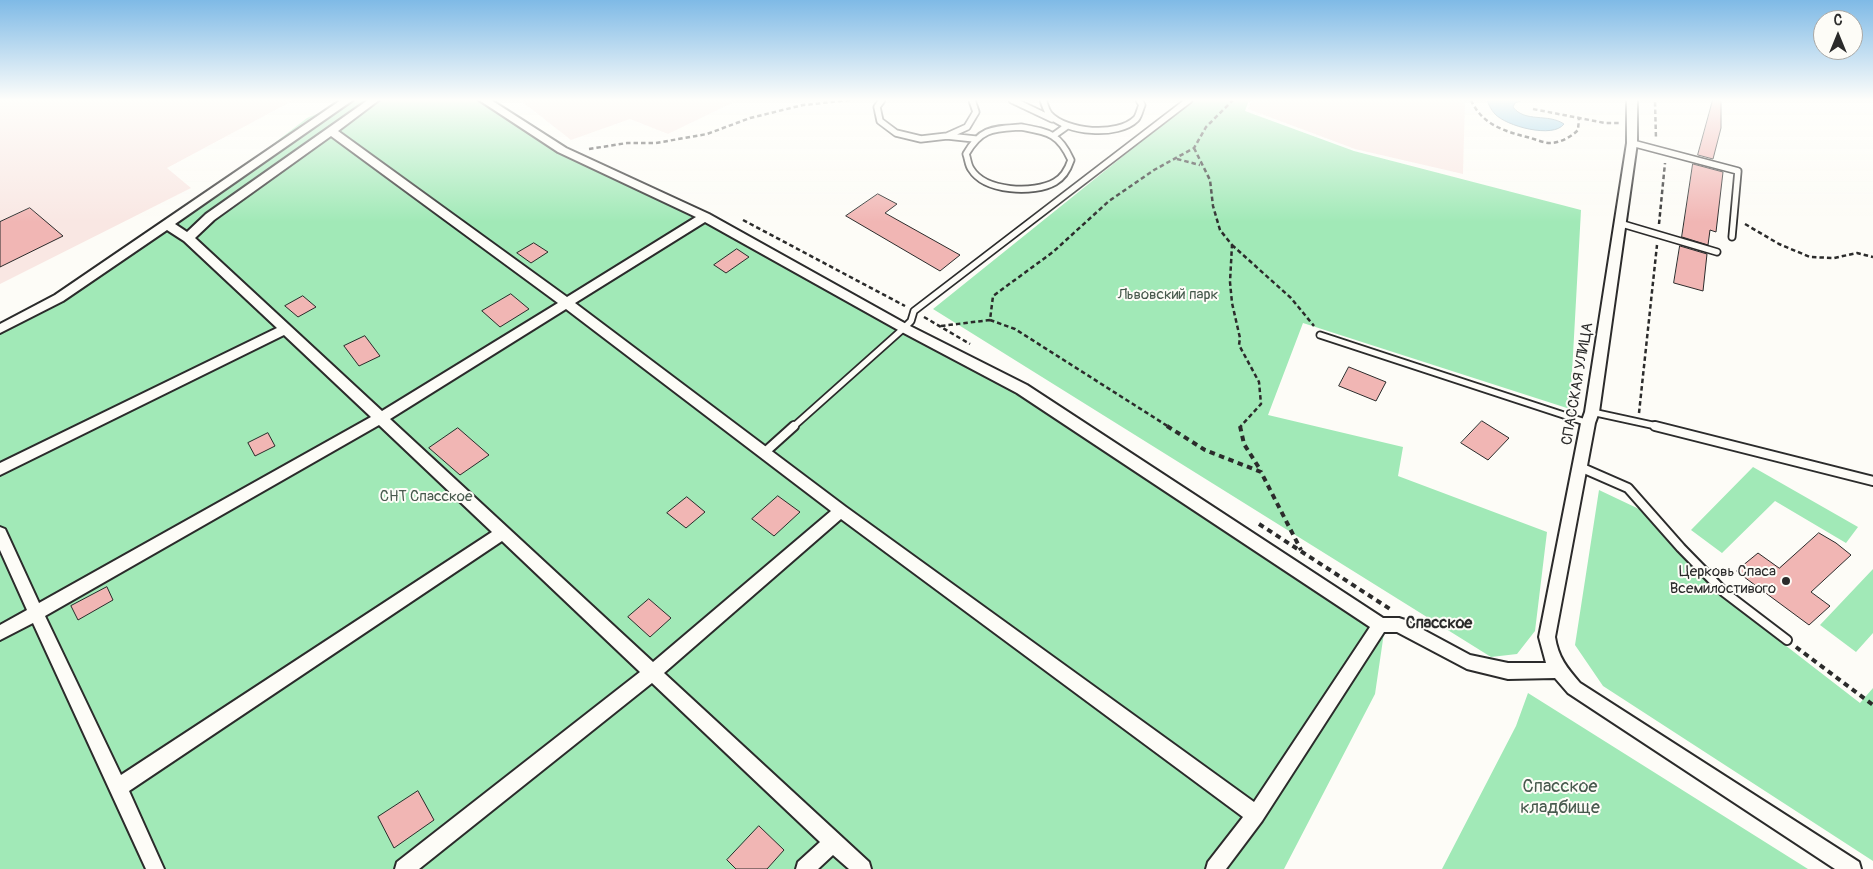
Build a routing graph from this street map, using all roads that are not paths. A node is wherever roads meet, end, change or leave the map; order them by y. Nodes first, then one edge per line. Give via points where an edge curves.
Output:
1 (290, 141) edge
2 (318, 141) edge
3 (344, 141) edge
4 (547, 141) edge
5 (974, 141) edge
6 (1059, 141) edge
7 (1135, 141) edge
8 (1632, 143) joint
9 (705, 218) junction
10 (1619, 223) junction
11 (168, 225) junction
12 (1732, 237) dead end
13 (188, 238) junction
14 (1717, 252) dead end
15 (565, 302) junction
16 (904, 328) junction
17 (0, 329) edge
18 (284, 330) junction
19 (1320, 335) road end
20 (381, 418) junction
21 (1590, 418) junction
22 (764, 453) junction
23 (1580, 467) junction
24 (0, 469) edge
25 (1873, 481) edge
26 (841, 510) junction
27 (0, 533) edge
28 (503, 533) junction
29 (35, 613) junction
30 (1380, 625) junction
31 (0, 633) edge
32 (1787, 640) road end
33 (1557, 670) junction
34 (654, 672) junction
35 (119, 788) junction
36 (1256, 815) junction
37 (833, 842) junction
38 (156, 869) edge
39 (404, 869) edge
40 (805, 869) edge
41 (862, 869) edge
42 (1215, 869) edge
43 (1852, 869) edge

1 - 11 street
2 - 13 street via 210,217
3 - 15 street
4 - 9 street
5 - 6 lane via 966,154 971,170 989,184 1016,190 1043,187 1063,176 1071,160 1064,144
7 - 16 lane via 914,311
8 - 10 street, СПАССКАЯ УЛИЦА
8 - 12 lane via 1738,171
9 - 15 street
9 - 16 street
10 - 14 lane
10 - 21 street, СПАССКАЯ УЛИЦА
11 - 13 street
11 - 17 street via 59,298
13 - 18 street
15 - 20 street
15 - 22 street
16 - 22 lane
16 - 30 street via 1022,389
18 - 20 street
18 - 24 street
19 - 21 lane
20 - 28 street
20 - 29 street
21 - 23 street, СПАССКАЯ УЛИЦА
21 - 25 lane via 1638,422 1692,434
22 - 26 street
23 - 32 lane via 1628,488 1724,592
23 - 33 street, СПАССКАЯ УЛИЦА via 1547,637 1548,654
26 - 34 street
26 - 36 street
27 - 29 street
28 - 34 street
28 - 35 street
29 - 31 street
29 - 35 street
30 - 33 street via 1399,625 1467,662 1508,670
30 - 36 street
33 - 43 street via 1574,688
34 - 37 street
34 - 39 street
35 - 38 street
36 - 42 street
37 - 40 street
37 - 41 street

